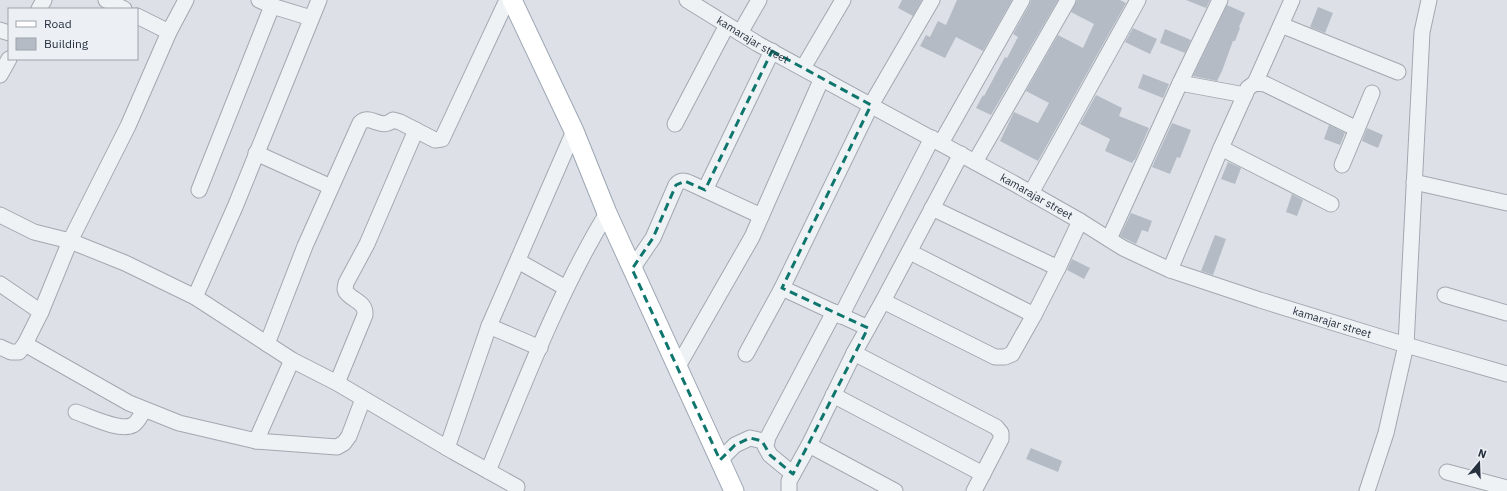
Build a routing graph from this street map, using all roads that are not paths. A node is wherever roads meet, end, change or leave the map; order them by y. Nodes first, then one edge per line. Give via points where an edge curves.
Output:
1 (106, 0) edge
2 (186, 0) edge
3 (319, 0) edge
4 (507, 0) edge
5 (512, 0) edge
6 (687, 0) edge
7 (759, 0) edge
8 (843, 0) edge
9 (932, 0) edge
10 (1022, 0) edge
11 (1068, 0) edge
12 (1138, 0) edge
13 (1220, 0) edge
14 (1292, 0) edge
15 (1429, 0) edge
16 (265, 3) edge
17 (122, 8) edge
18 (138, 16) edge
19 (311, 18) junction
20 (1281, 24) junction
21 (727, 25) junction
22 (169, 32) junction
23 (740, 33) junction
24 (772, 51) junction
25 (8, 60) edge
26 (803, 68) junction
27 (1398, 72) dead end
28 (0, 75) edge
29 (822, 78) junction
30 (1180, 83) junction
31 (1250, 89) junction
32 (1372, 93) dead end
33 (871, 105) junction
34 (675, 124) dead end
35 (1357, 129) junction
36 (416, 130) junction
37 (574, 131) junction
38 (936, 141) junction
39 (1220, 148) junction
40 (256, 154) junction
41 (961, 154) junction
42 (975, 162) junction
43 (1342, 165) dead end
44 (1414, 182) junction
45 (331, 187) junction
46 (199, 190) dead end
47 (705, 190) junction
48 (1031, 193) junction
49 (1507, 203) edge
50 (1330, 204) dead end
51 (932, 208) junction
52 (607, 213) junction
53 (0, 215) edge
54 (761, 216) junction
55 (1080, 221) junction
56 (1109, 238) junction
57 (70, 241) junction
58 (910, 252) junction
59 (518, 261) junction
60 (1058, 268) junction
61 (632, 269) junction
62 (1170, 270) junction
63 (0, 284) edge
64 (566, 288) junction
65 (782, 288) junction
66 (1445, 295) dead end
67 (195, 297) junction
68 (883, 301) junction
69 (41, 312) junction
70 (1507, 312) edge
71 (837, 314) junction
72 (1034, 316) junction
73 (489, 326) junction
74 (868, 328) junction
75 (25, 344) junction
76 (267, 344) junction
77 (1406, 345) junction
78 (0, 347) edge
79 (540, 348) junction
80 (854, 353) junction
81 (746, 354) dead end
82 (292, 360) junction
83 (677, 368) junction
84 (1507, 374) edge
85 (337, 383) junction
86 (833, 395) junction
87 (363, 399) junction
88 (144, 410) junction
89 (76, 412) dead end
90 (256, 442) junction
91 (767, 442) junction
92 (809, 445) junction
93 (447, 448) junction
94 (720, 460) junction
95 (488, 471) junction
96 (1447, 472) dead end
97 (793, 474) junction
98 (983, 474) junction
99 (1507, 488) edge
100 (520, 490) edge
101 (734, 491) edge
102 (789, 491) edge
103 (895, 491) edge
104 (974, 491) edge
105 (1367, 491) edge

1 - 17 street
2 - 22 street
3 - 19 street
4 - 36 street via 442,139 435,140
5 - 37 main road
6 - 21 street, kamarajar street
7 - 23 street
8 - 26 street
9 - 33 street
10 - 38 street
11 - 42 street
12 - 48 street
13 - 30 street
14 - 20 street
15 - 44 street via 1422,32
16 - 19 street
16 - 46 street
18 - 22 street
19 - 40 street
20 - 27 street
20 - 31 street
21 - 23 street, kamarajar street
21 - 34 street
22 - 57 street via 128,126
23 - 24 street, kamarajar street
24 - 26 street, kamarajar street
24 - 47 street
25 - 28 street
26 - 29 street, kamarajar street
29 - 33 street, kamarajar street
29 - 54 street
30 - 31 street
30 - 56 street
31 - 35 street via 1265,84
31 - 39 street
32 - 35 street
33 - 38 street, kamarajar street
33 - 65 street
35 - 43 street
36 - 45 street via 393,120 388,124 364,120 360,123
36 - 85 street via 367,244 345,288 348,295 364,306 366,312
37 - 52 main road
37 - 59 street
38 - 41 street, kamarajar street
38 - 71 street
39 - 50 street
39 - 62 street
40 - 45 street
40 - 67 street
41 - 42 street, kamarajar street
41 - 51 street
42 - 48 street, kamarajar street
44 - 49 street
44 - 77 street
45 - 76 street
47 - 54 street
47 - 61 street via 685,181 676,185 653,238
48 - 55 street, kamarajar street
51 - 58 street
51 - 60 street
52 - 61 main road
52 - 64 street
53 - 57 street via 34,232
54 - 83 street via 752,237
55 - 56 street, kamarajar street
55 - 60 street
56 - 62 street, kamarajar street via 1122,248
57 - 67 street via 125,263
57 - 69 street
58 - 68 street
58 - 72 street
59 - 64 street
59 - 73 street
60 - 72 street
61 - 83 main road
62 - 77 street, kamarajar street via 1267,303
63 - 69 street
64 - 79 street
65 - 71 street
65 - 81 street
66 - 70 street
67 - 76 street
68 - 72 street via 995,357 1012,354
68 - 74 street
69 - 75 street
71 - 74 street
71 - 91 street
73 - 79 street
73 - 93 street
74 - 80 street
75 - 78 street via 19,352 10,352
75 - 88 street
76 - 82 street
77 - 84 street, kamarajar street
77 - 105 street via 1386,433
79 - 95 street
80 - 86 street
80 - 98 street via 996,427 1001,433 1001,439
82 - 85 street
82 - 90 street
83 - 94 main road
85 - 87 street
86 - 92 street
86 - 98 street
87 - 90 street via 349,436 337,447
87 - 93 street
88 - 89 street via 132,425 124,426 113,425
88 - 90 street
91 - 94 street via 750,438 735,445
91 - 97 street via 765,446 770,455
92 - 97 street
92 - 103 street
93 - 95 street
94 - 101 main road
95 - 100 street
96 - 99 street
97 - 102 street via 789,481
98 - 104 street

